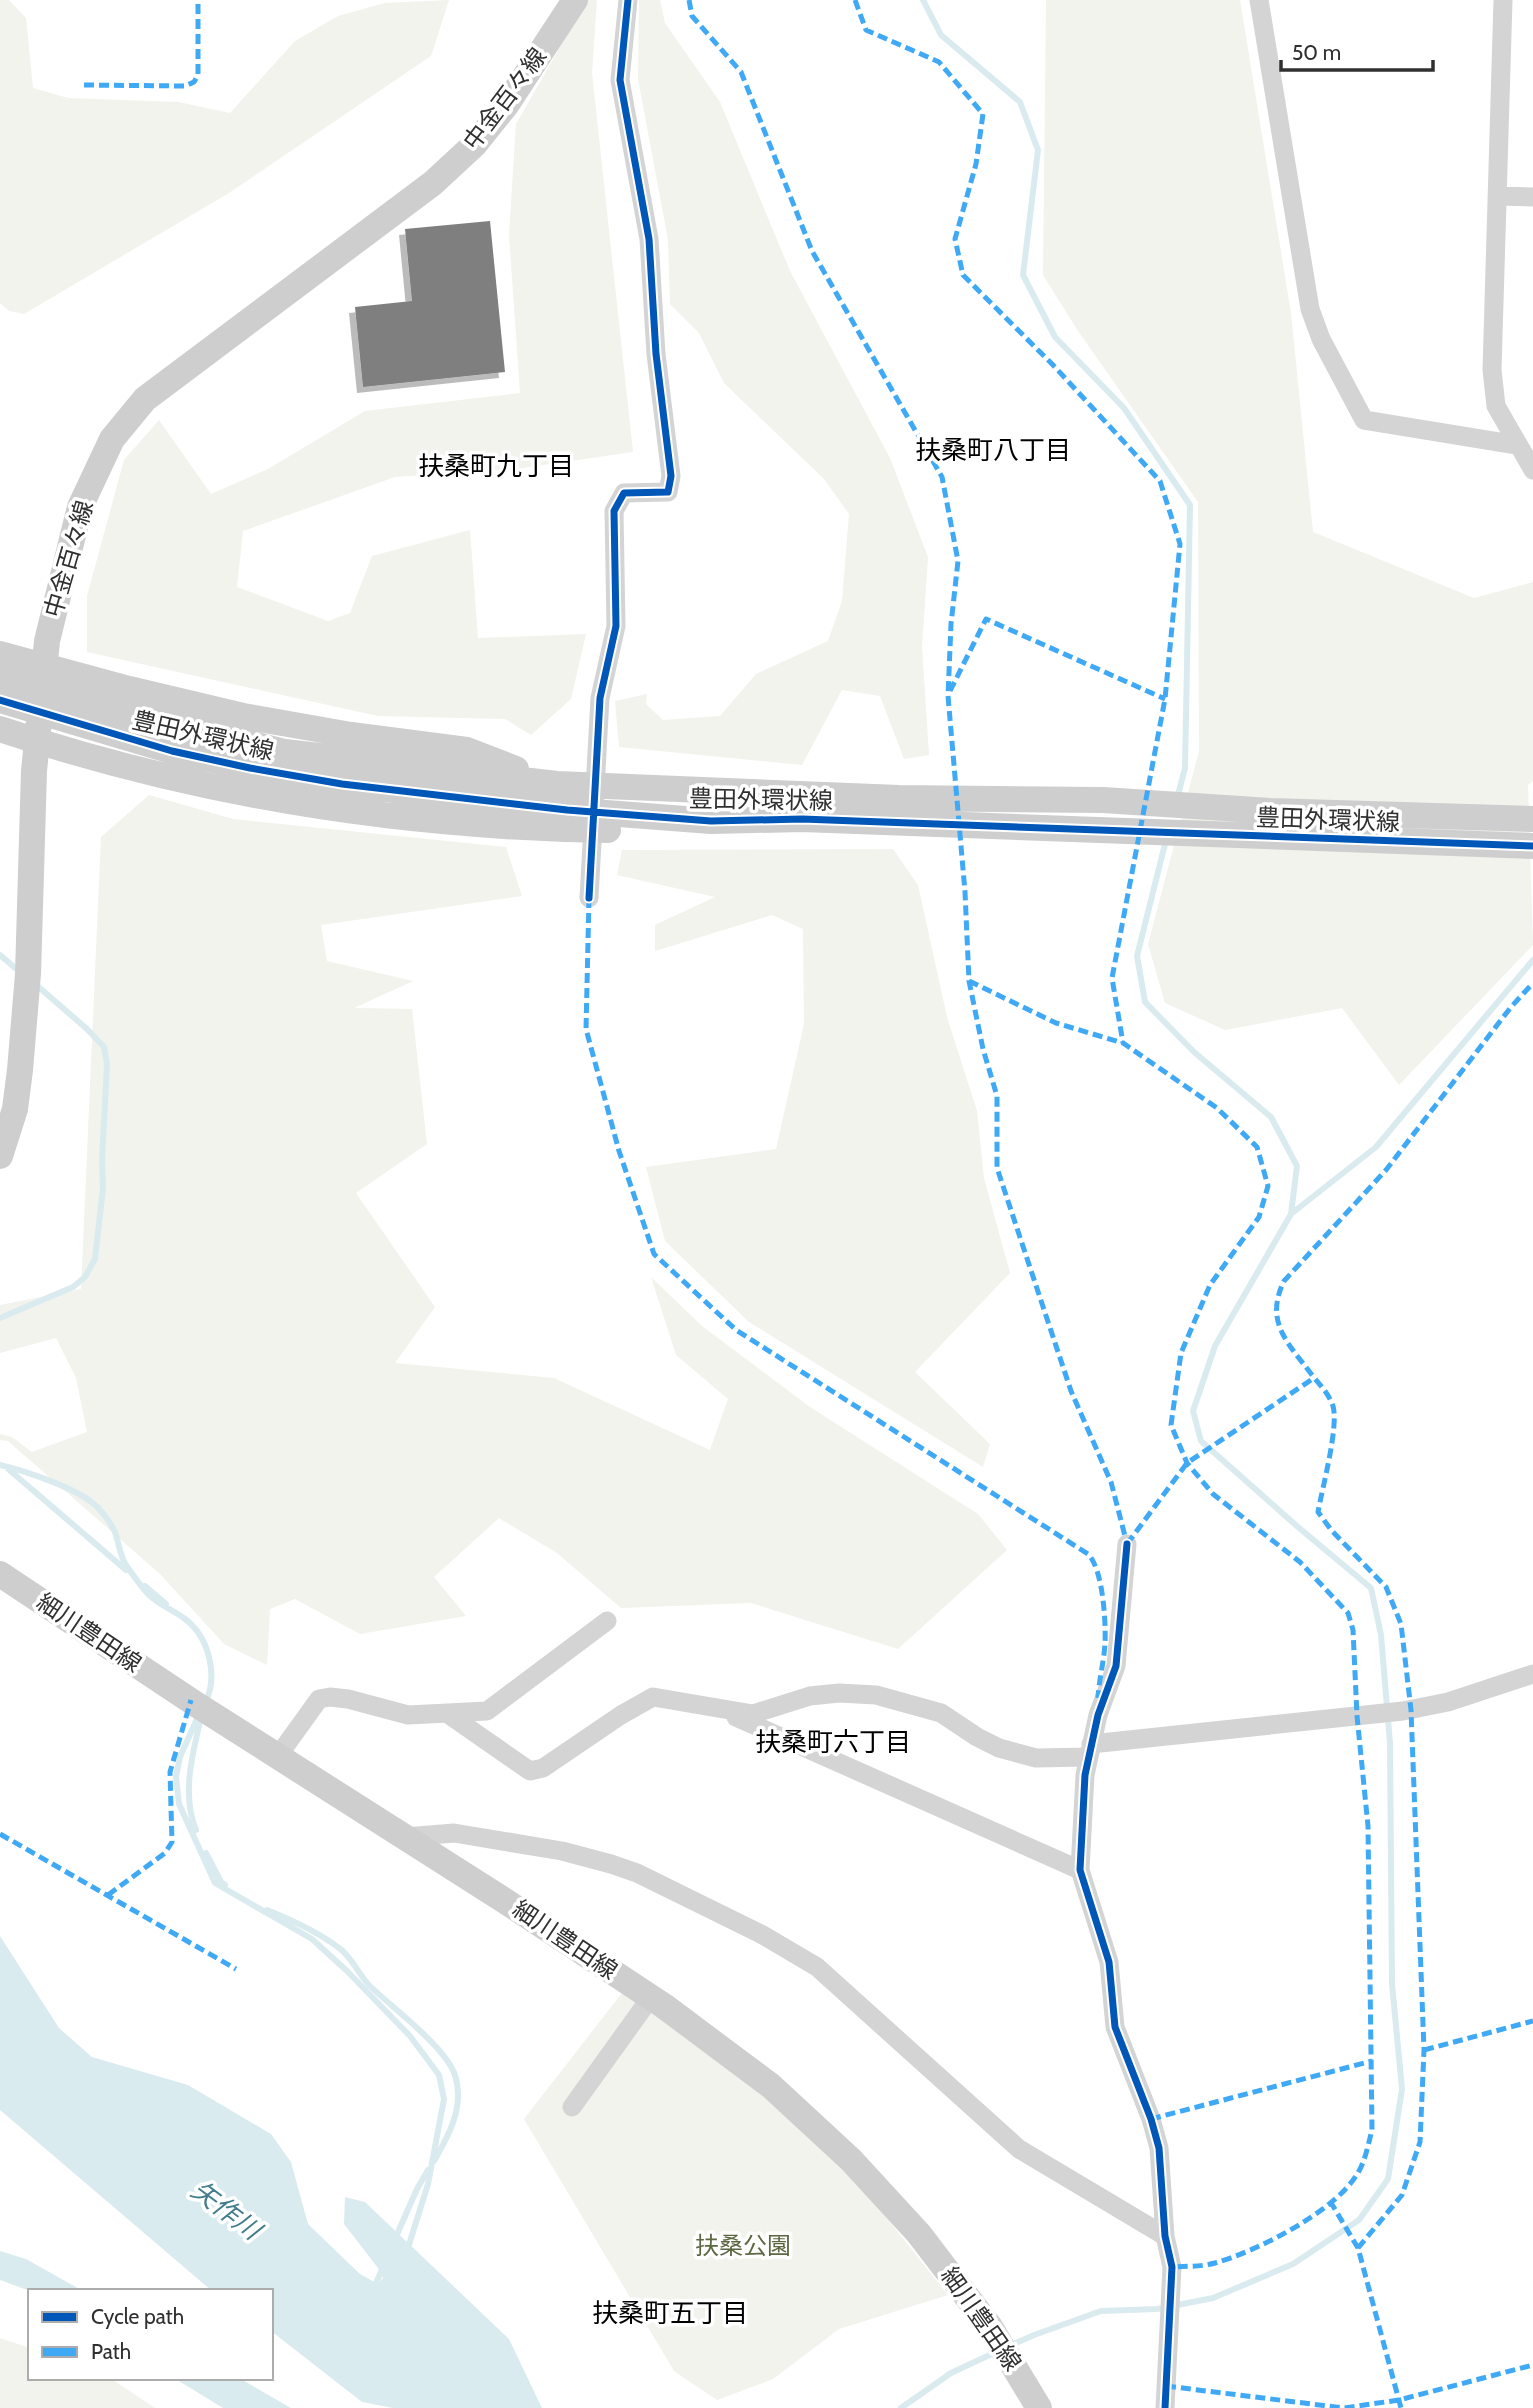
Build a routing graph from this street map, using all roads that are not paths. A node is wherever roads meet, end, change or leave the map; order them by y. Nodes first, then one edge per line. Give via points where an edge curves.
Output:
1 (575, 0) edge
2 (628, 0) edge
3 (1259, 0) edge
4 (1503, 0) edge
5 (1497, 195) junction
6 (1533, 197) edge
7 (1517, 445) junction
8 (1533, 470) edge
9 (0, 654) edge
10 (43, 664) junction
11 (0, 676) edge
12 (0, 700) edge
13 (0, 729) edge
14 (38, 741) junction
15 (558, 797) junction
16 (897, 810) junction
17 (1533, 819) edge
18 (711, 821) junction
19 (1533, 846) edge
20 (589, 898) dead end
21 (0, 1156) edge
22 (1127, 1544) dead end
23 (0, 1574) edge
24 (607, 1620) dead end
25 (1533, 1674) edge
26 (712, 1706) junction
27 (448, 1714) junction
28 (1089, 1750) junction
29 (278, 1756) junction
30 (405, 1837) junction
31 (1080, 1870) junction
32 (651, 1997) junction
33 (572, 2107) dead end
34 (1165, 2236) junction
35 (1039, 2408) edge
36 (1165, 2408) edge

1 - 10 street, 中金百々線 via 507,104 474,145 433,183 145,399 112,439 80,507
2 - 20 street via 620,80 649,239 656,354 671,476 668,492 624,493 614,511 616,626 600,698
3 - 7 street via 1310,309 1364,420
4 - 5 street
5 - 6 street
5 - 7 street via 1492,370 1496,406
7 - 8 street
9 - 10 street
10 - 14 street, 中金百々線
10 - 15 street via 243,716 467,750
11 - 15 street, 豊田外環状線 via 72,699 285,752 465,772
12 - 15 street, 豊田外環状線 via 172,751 250,768 369,788
13 - 14 street
14 - 18 street via 136,770 269,798 419,818 527,829 619,830
14 - 21 street, 中金百々線 via 20,1070 15,1109
15 - 16 street, 豊田外環状線
15 - 18 street, 豊田外環状線
16 - 17 street, 豊田外環状線 via 1103,800
16 - 18 street, 豊田外環状線
16 - 19 street, 豊田外環状線 via 1271,837
22 - 28 street via 1116,1666
23 - 29 street, 細川豊田線
24 - 27 street via 487,1711
25 - 28 street via 1403,1712
26 - 27 street via 653,1697 543,1768 530,1771
26 - 28 street via 753,1714 810,1696 876,1695 941,1713 999,1748 1036,1758
26 - 31 street
27 - 29 street via 408,1715 348,1699 319,1699
28 - 31 street
29 - 30 street, 細川豊田線
30 - 32 street, 細川豊田線
30 - 34 street via 454,1833 611,1864 761,1934 817,1967 1018,2149
31 - 34 street via 1109,1962 1115,2027 1159,2148
32 - 33 street
32 - 35 street, 細川豊田線 via 771,2086 851,2160 919,2234 990,2327
34 - 36 street via 1172,2267

